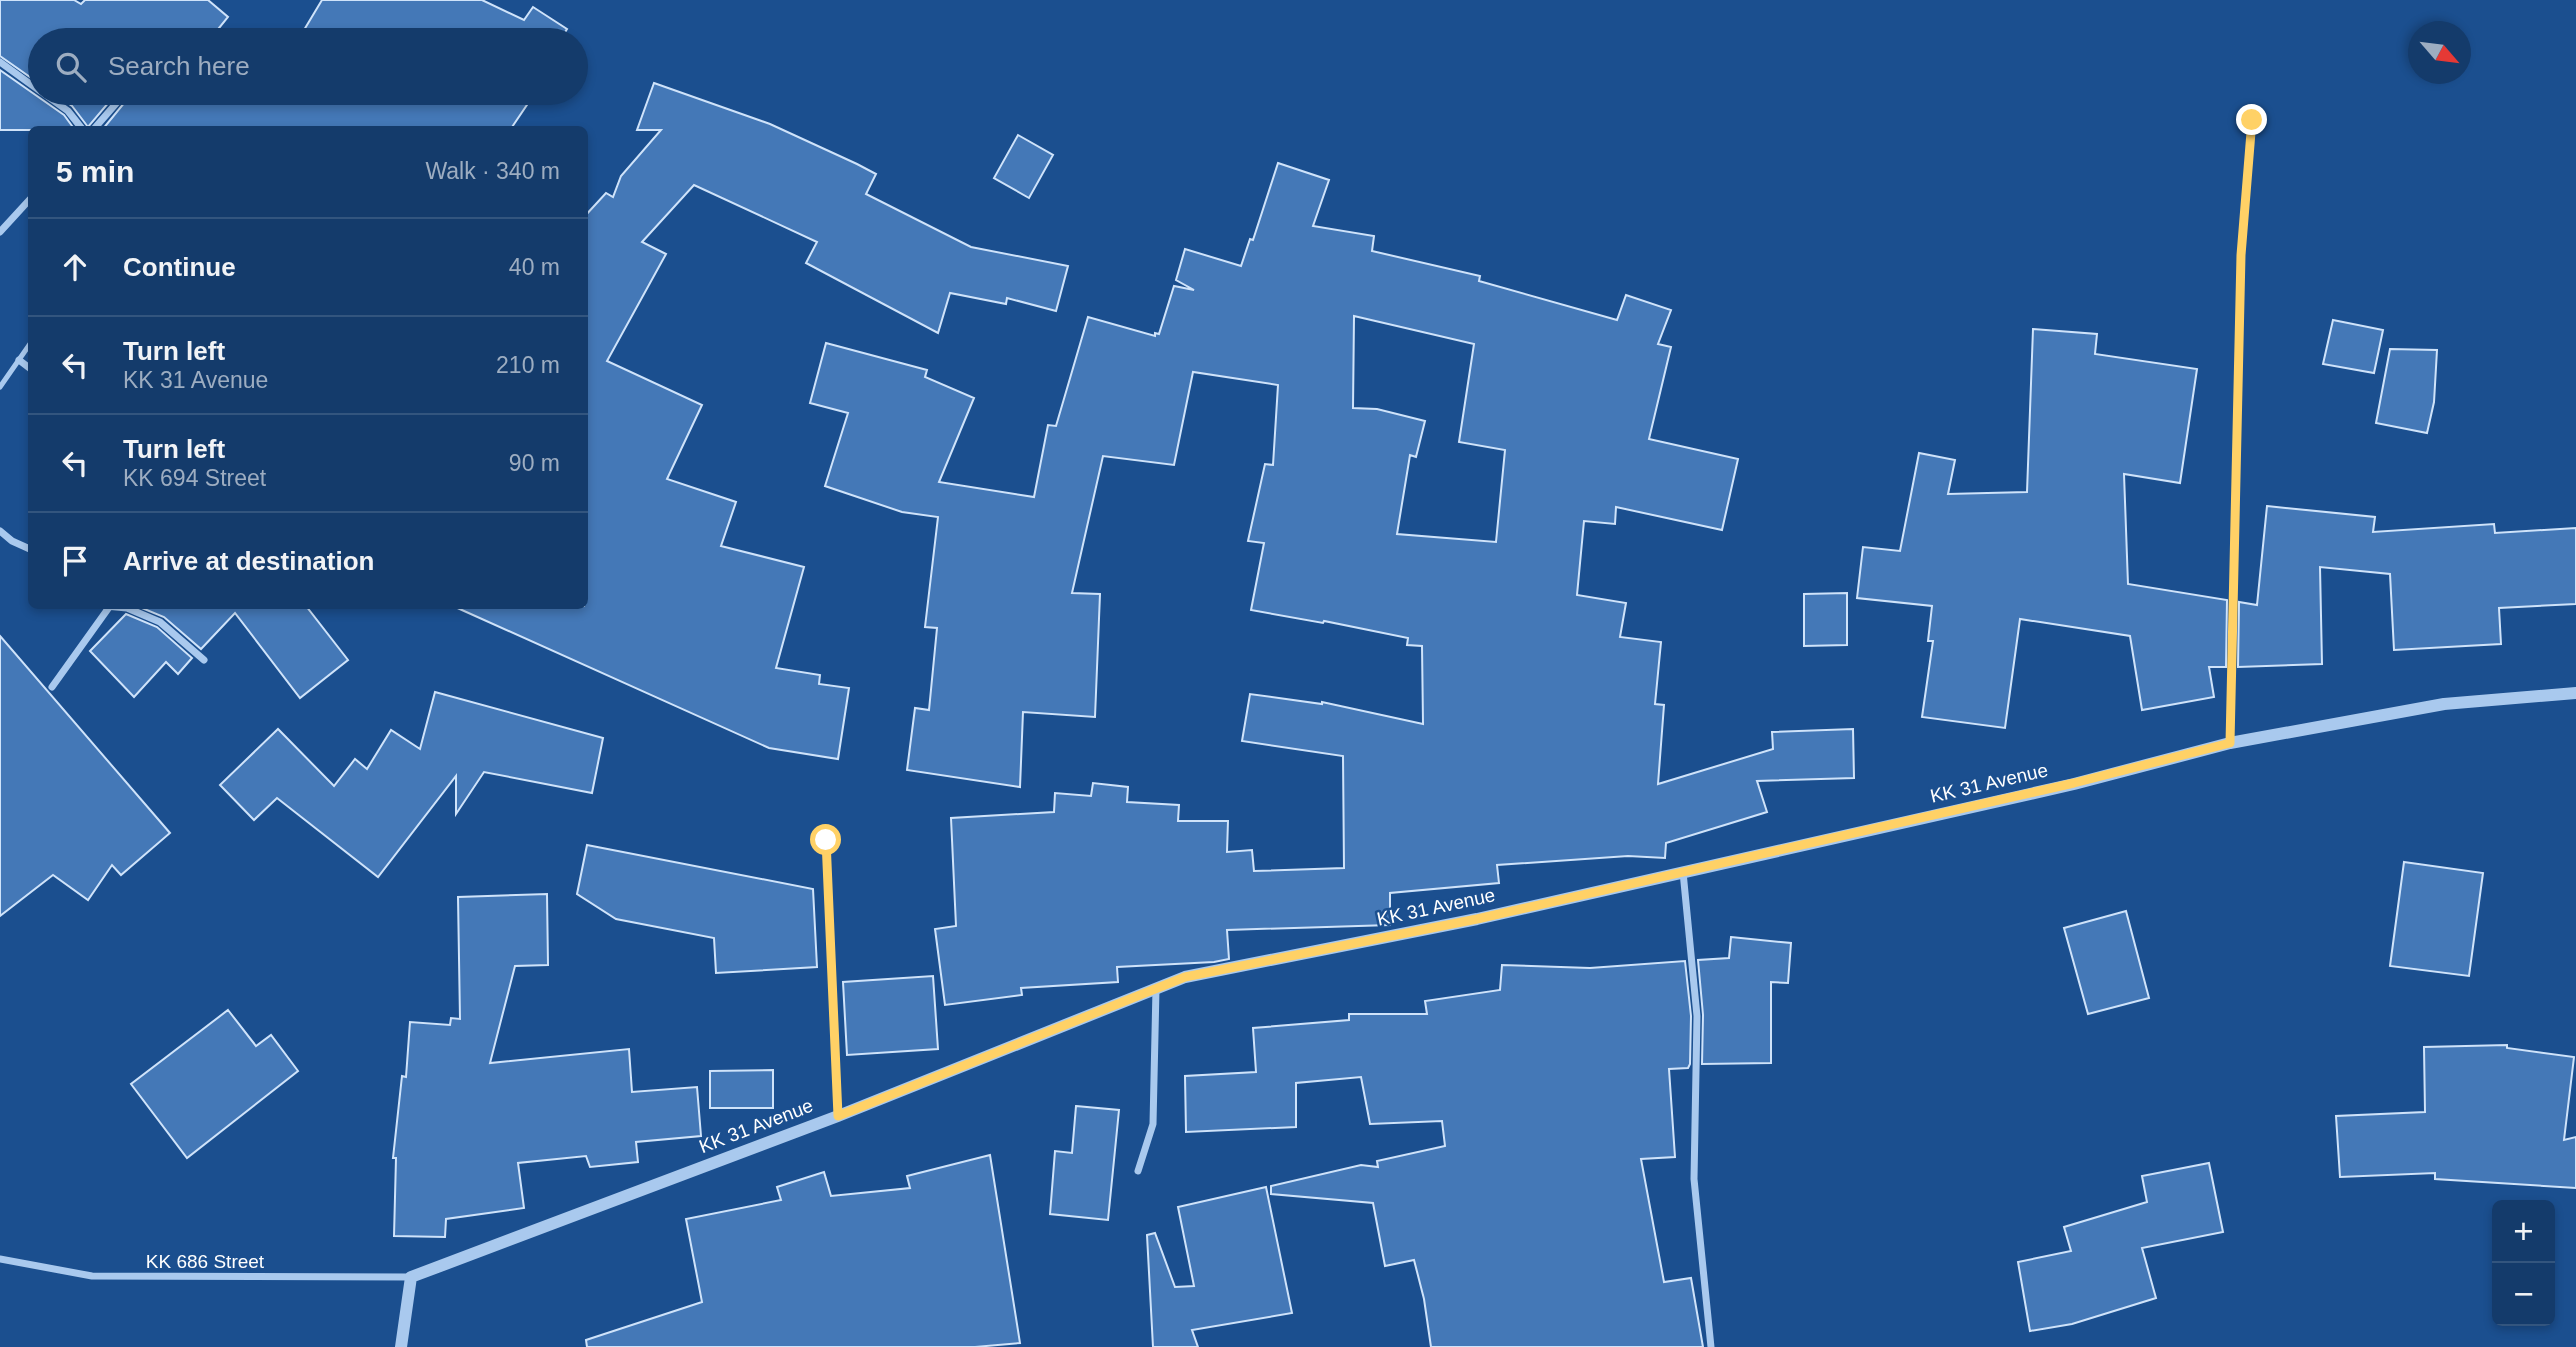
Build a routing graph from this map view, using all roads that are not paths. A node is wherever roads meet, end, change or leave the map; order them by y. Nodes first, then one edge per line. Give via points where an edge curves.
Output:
1 (0, 62) edge
2 (28, 82) edge
3 (59, 105) edge
4 (115, 105) edge
5 (2252, 120) dead end
6 (80, 126) edge
7 (96, 126) edge
8 (28, 201) edge
9 (0, 232) edge
10 (28, 347) edge
11 (19, 360) junction
12 (28, 367) edge
13 (0, 387) edge
14 (0, 531) edge
15 (28, 548) edge
16 (106, 609) edge
17 (129, 609) edge
18 (204, 660) dead end
19 (52, 687) dead end
20 (2576, 693) edge
21 (2230, 743) junction
22 (826, 840) dead end
23 (1683, 872) junction
24 (1156, 989) junction
25 (838, 1116) junction
26 (1138, 1171) dead end
27 (0, 1259) edge
28 (411, 1278) junction
29 (401, 1347) edge
30 (1711, 1347) edge

1 - 2 street
3 - 6 street
4 - 7 street
5 - 21 street via 2241,255
8 - 9 street
10 - 11 lane
11 - 12 street
11 - 13 lane
14 - 15 street
16 - 19 street
17 - 18 street via 160,622
20 - 21 street, KK 31 Avenue via 2444,704
21 - 23 street, KK 31 Avenue
22 - 25 street
23 - 24 street, KK 31 Avenue via 1185,977
23 - 30 street via 1698,1016 1694,1179
24 - 25 street, KK 31 Avenue
24 - 26 street via 1153,1124
25 - 28 street, KK 31 Avenue
27 - 28 street, KK 686 Street via 92,1276
28 - 29 street

